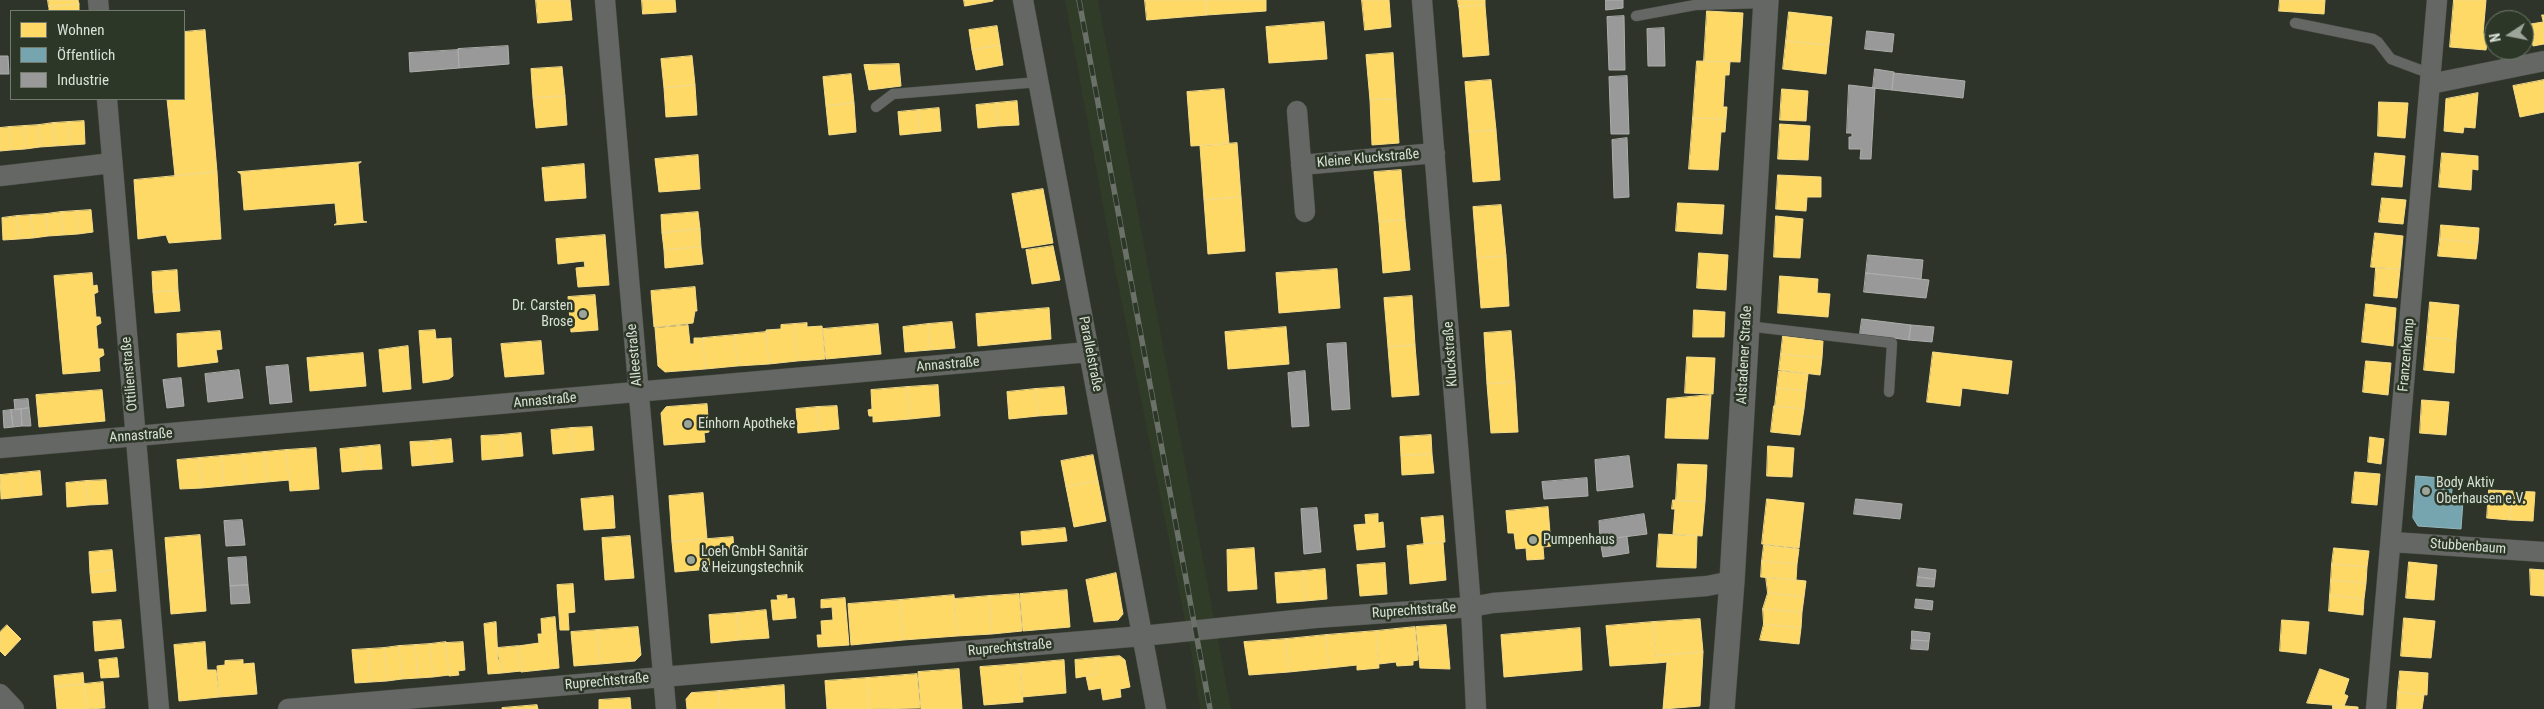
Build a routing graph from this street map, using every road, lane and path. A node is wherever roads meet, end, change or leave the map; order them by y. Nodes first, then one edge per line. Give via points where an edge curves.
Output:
1 (605, 0) edge
2 (1023, 0) edge
3 (1422, 0) edge
4 (2437, 0) edge
5 (1766, 1) edge
6 (1636, 16) dead end
7 (2295, 23) dead end
8 (2544, 62) edge
9 (2430, 79) junction
10 (1039, 82) junction
11 (107, 100) edge
12 (876, 107) dead end
13 (1297, 111) dead end
14 (1435, 153) junction
15 (112, 163) junction
16 (1301, 165) junction
17 (0, 176) edge
18 (1305, 212) dead end
19 (1746, 326) junction
20 (1089, 352) junction
21 (638, 392) junction
22 (1889, 392) dead end
23 (136, 436) junction
24 (0, 448) edge
25 (2392, 542) junction
26 (2544, 552) edge
27 (1732, 581) junction
28 (1471, 607) junction
29 (1142, 636) junction
30 (663, 677) junction
31 (0, 694) edge
32 (14, 709) edge
33 (159, 709) edge
34 (288, 709) edge
35 (666, 709) edge
36 (1156, 709) edge
37 (1476, 709) edge
38 (1722, 709) edge
39 (2376, 709) edge

1 - 21 street, Alleestraße
2 - 10 street, Parallelstraße
3 - 14 street, Kluckstraße
4 - 9 street, Franzenkamp
5 - 6 lane via 1695,5
5 - 19 street, Alstadener Straße
7 - 9 lane via 2378,42 2390,59
8 - 9 street
9 - 25 street, Franzenkamp
10 - 12 lane via 893,94
10 - 20 street, Parallelstraße
11 - 15 street, Ottilienstraße
13 - 16 street, Kleine Kluckstraße
14 - 16 street, Kleine Kluckstraße
14 - 28 street, Kluckstraße
15 - 17 street
15 - 23 street, Ottilienstraße
16 - 18 street, Kleine Kluckstraße
19 - 22 lane via 1892,343
19 - 27 street, Alstadener Straße
20 - 21 street, Annastraße
20 - 29 street, Parallelstraße
21 - 23 street, Annastraße
21 - 30 street, Alleestraße
23 - 24 street, Annastraße
23 - 33 street, Ottilienstraße
25 - 26 street, Stubbenbaum
25 - 39 street, Franzenkamp
27 - 28 street, Ruprechtstraße
27 - 38 street, Alstadener Straße
28 - 29 street, Ruprechtstraße via 1315,618
28 - 37 street, Kluckstraße
29 - 30 street, Ruprechtstraße
29 - 36 street, Parallelstraße
30 - 34 street, Ruprechtstraße
30 - 35 street, Alleestraße
31 - 32 street

